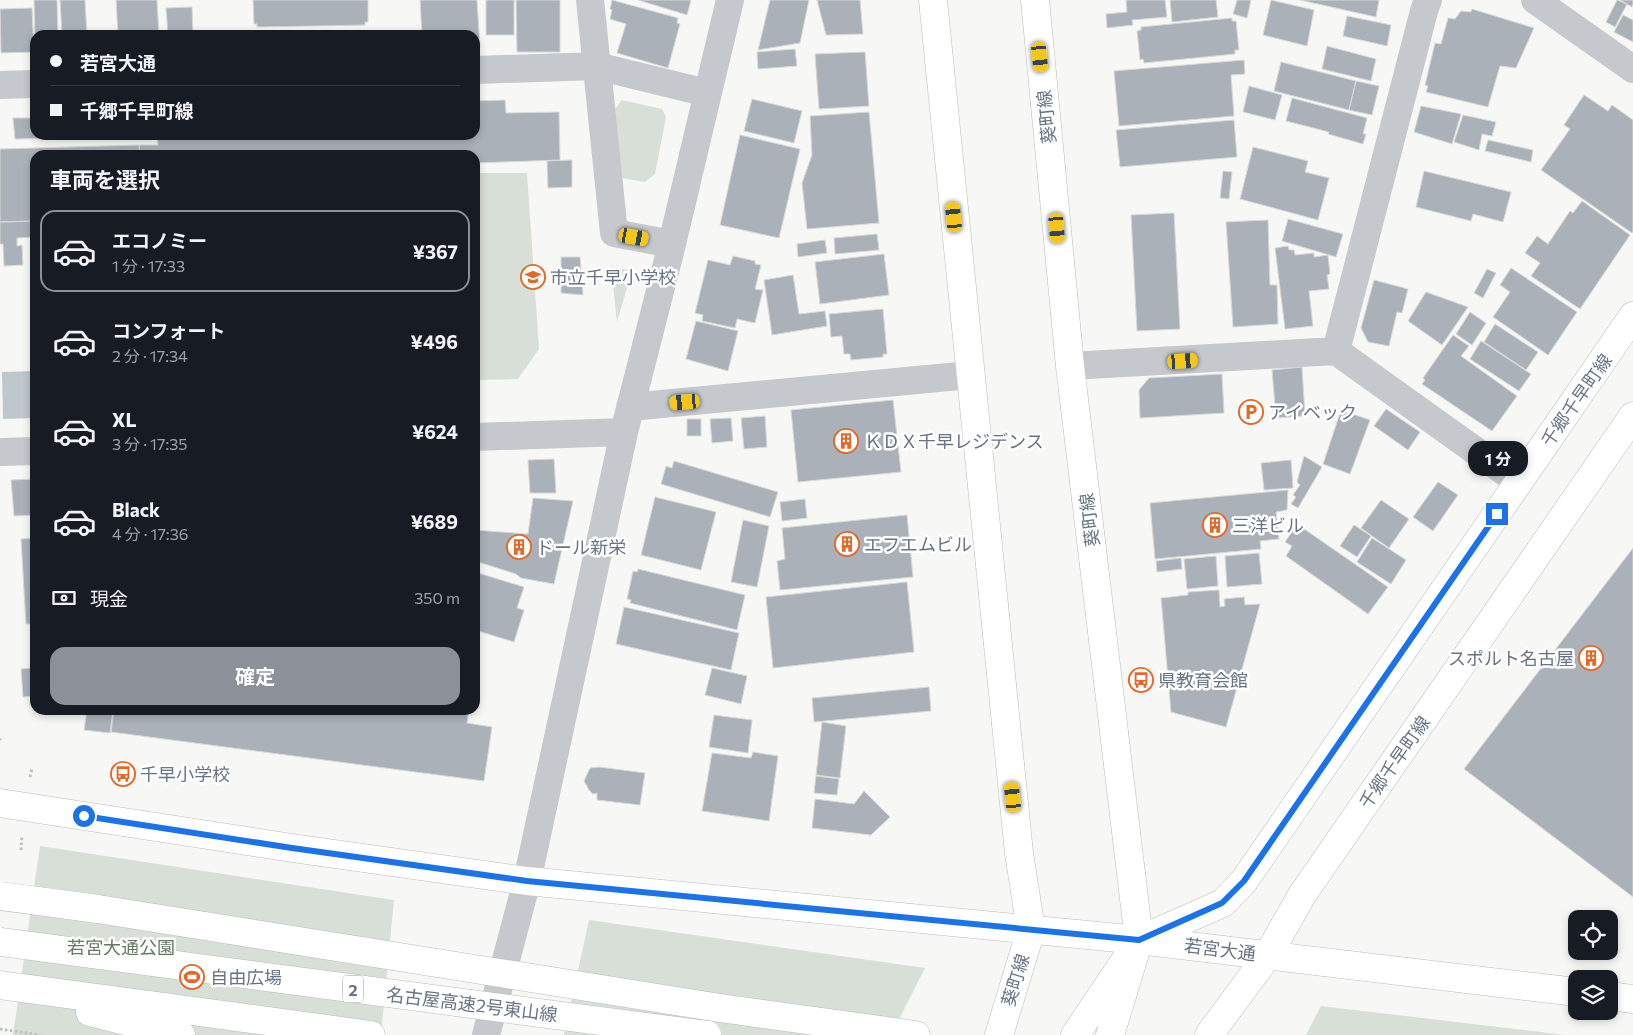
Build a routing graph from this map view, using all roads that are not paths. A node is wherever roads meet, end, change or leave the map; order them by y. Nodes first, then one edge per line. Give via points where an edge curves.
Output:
1 (590, 0) edge
2 (730, 0) edge
3 (933, 0) edge
4 (1035, 0) edge
5 (1428, 0) edge
6 (1535, 0) edge
7 (597, 66) junction
8 (1633, 68) edge
9 (480, 70) edge
10 (0, 84) edge
11 (30, 84) edge
12 (707, 93) junction
13 (672, 244) junction
14 (1633, 316) edge
15 (1336, 351) junction
16 (1070, 366) junction
17 (970, 375) junction
18 (1633, 416) edge
19 (627, 420) junction
20 (480, 436) edge
21 (30, 451) edge
22 (0, 452) edge
23 (1519, 482) junction
24 (0, 803) edge
25 (527, 881) junction
26 (0, 896) edge
27 (1031, 930) junction
28 (1139, 940) junction
29 (0, 942) edge
30 (1268, 955) junction
31 (0, 987) edge
32 (1568, 991) edge
33 (1618, 997) edge
34 (1633, 999) edge
35 (720, 1008) junction
36 (181, 1035) edge
37 (370, 1035) edge
38 (486, 1035) edge
39 (707, 1035) edge
40 (891, 1035) edge
41 (916, 1035) edge
42 (999, 1035) edge
43 (1075, 1035) edge
44 (1110, 1035) edge
45 (1209, 1035) edge

1 - 7 street
2 - 12 street
3 - 17 main road, 葵町線
4 - 16 main road, 葵町線
5 - 15 street
6 - 8 street
7 - 9 street
7 - 12 street
7 - 13 street via 614,233
10 - 11 street
12 - 13 street
13 - 19 street
14 - 23 main road, 千郷千早町線
15 - 16 street
15 - 23 street
16 - 28 main road, 葵町線
17 - 19 street
17 - 27 main road, 葵町線 via 1019,852
18 - 30 main road, 千郷千早町線 via 1302,895
19 - 20 street
19 - 25 street
21 - 22 street
23 - 28 main road, 千郷千早町線 via 1244,881 1222,903
24 - 25 main road, 若宮大通
25 - 27 main road, 若宮大通
25 - 38 street
26 - 35 main road, bridge
27 - 28 main road, 若宮大通
27 - 42 main road, 葵町線
28 - 30 main road, 若宮大通
28 - 43 main road
28 - 44 main road, 葵町線
29 - 39 main road, 名古屋高速2号東山線 / 2, bridge
30 - 32 main road, 若宮大通
30 - 45 main road, 千郷千早町線
31 - 36 main road
31 - 37 main road
33 - 34 main road
35 - 40 main road
35 - 41 main road

